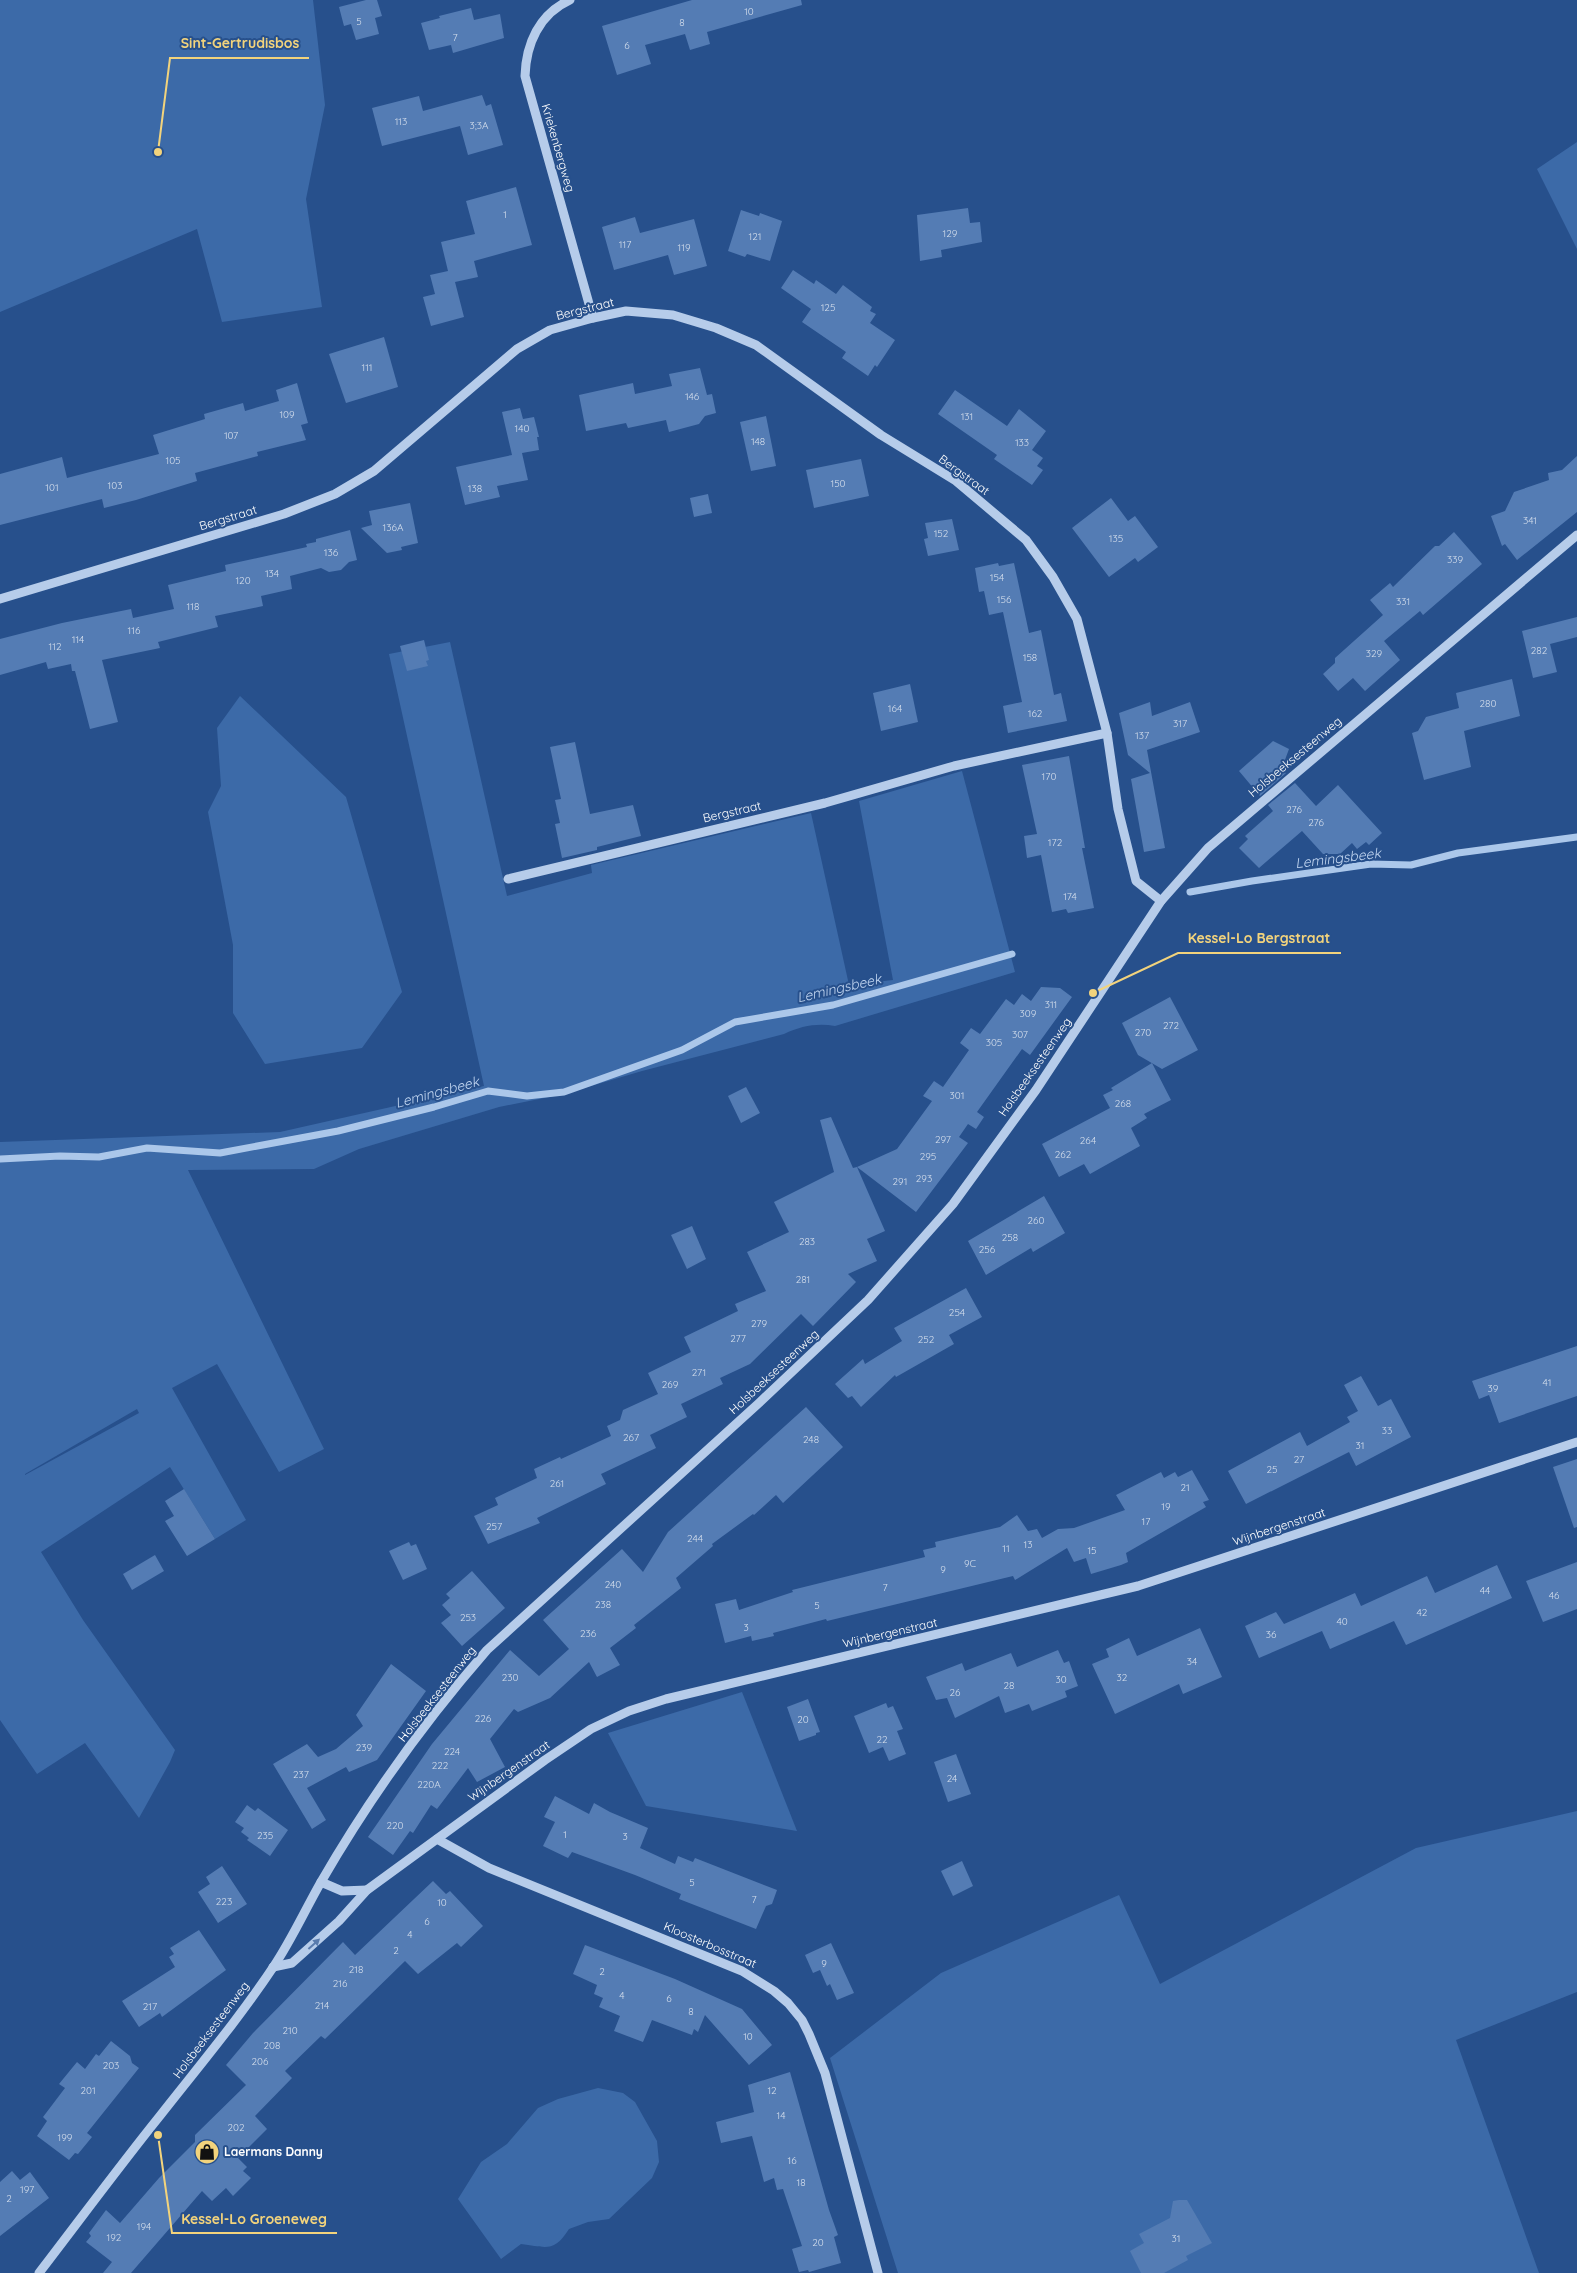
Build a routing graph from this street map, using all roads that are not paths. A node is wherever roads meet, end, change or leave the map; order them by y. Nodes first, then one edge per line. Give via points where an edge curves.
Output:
1 (570, 0) edge
2 (593, 318) junction
3 (1577, 535) edge
4 (0, 598) edge
5 (1108, 733) junction
6 (508, 879) dead end
7 (1161, 901) junction
8 (1577, 1442) edge
9 (437, 1839) junction
10 (321, 1882) junction
11 (367, 1890) junction
12 (273, 1967) junction
13 (39, 2273) edge
14 (878, 2273) edge

1 - 2 street, Kriekenbergweg via 540,23 530,48 525,76
2 - 4 street, Bergstraat via 550,330 517,349 374,471 335,494 284,514
2 - 5 street, Bergstraat via 626,312 673,315 756,345 882,435 956,481 1026,540 1053,577 1077,620
3 - 7 street, Holsbeeksesteenweg via 1208,848
5 - 6 street, Bergstraat via 954,766 825,803
5 - 7 street, Bergstraat via 1118,808 1136,881
7 - 10 street, Holsbeeksesteenweg via 1036,1090 952,1204 868,1300 488,1650 457,1684 401,1759
8 - 9 street, Wijnbergenstraat via 1138,1586 676,1697 629,1712 591,1730
9 - 11 street, Wijnbergenstraat
9 - 14 street, Kloosterbosstraat via 490,1868 742,1970 788,2003 802,2020 825,2073
10 - 11 street via 342,1891
10 - 12 street, Holsbeeksesteenweg via 290,1942
12 -> 11 street, Wijnbergenstraat via 292,1964
12 - 13 street, Holsbeeksesteenweg via 226,2035

